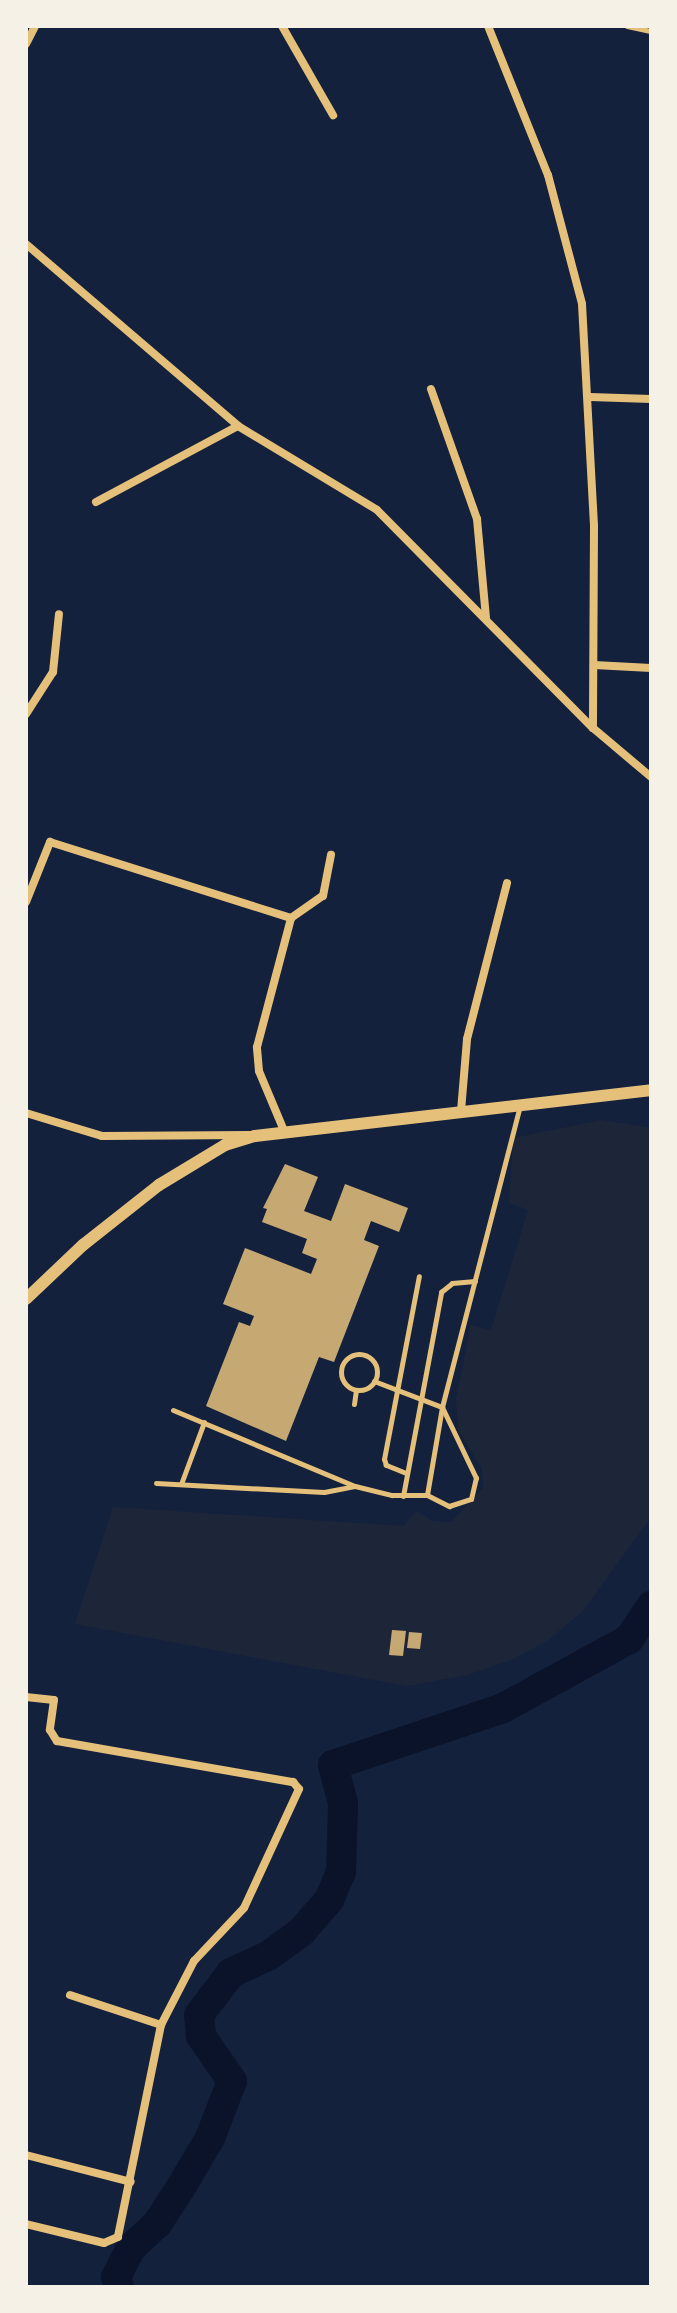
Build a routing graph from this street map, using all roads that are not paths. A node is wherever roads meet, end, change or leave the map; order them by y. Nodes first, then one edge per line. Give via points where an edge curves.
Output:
1 (35, 26) edge
2 (282, 26) edge
3 (488, 26) edge
4 (627, 26) edge
5 (651, 31) edge
6 (26, 44) edge
7 (333, 115) dead end
8 (26, 244) edge
9 (431, 389) dead end
10 (590, 397) junction
11 (651, 399) edge
12 (238, 426) junction
13 (96, 502) dead end
14 (59, 614) dead end
15 (486, 619) junction
16 (594, 665) junction
17 (651, 668) edge
18 (26, 714) edge
19 (593, 728) junction
20 (651, 777) edge
21 (331, 855) dead end
22 (507, 883) dead end
23 (26, 902) edge
24 (291, 918) junction
25 (651, 1090) edge
26 (520, 1104) junction
27 (461, 1111) junction
28 (26, 1113) edge
29 (285, 1133) junction
30 (255, 1136) junction
31 (419, 1276) dead end
32 (475, 1281) junction
33 (26, 1299) edge
34 (374, 1381) junction
35 (356, 1390) junction
36 (397, 1390) junction
37 (419, 1398) junction
38 (354, 1404) dead end
39 (442, 1407) junction
40 (173, 1410) dead end
41 (204, 1422) junction
42 (406, 1473) junction
43 (156, 1483) dead end
44 (181, 1484) junction
45 (355, 1486) junction
46 (427, 1495) junction
47 (403, 1496) junction
48 (26, 1697) edge
49 (70, 1995) dead end
50 (161, 2025) junction
51 (26, 2155) edge
52 (131, 2182) junction
53 (26, 2224) edge

1 - 6 street
2 - 7 street
3 - 10 street via 548,175 582,304
4 - 5 lane
8 - 12 street
9 - 15 street via 477,519
10 - 11 street
10 - 16 street
12 - 13 street
12 - 15 street via 377,510
14 - 18 street via 53,672
15 - 19 street
16 - 17 street
16 - 19 street
19 - 20 street
21 - 24 street via 323,896
22 - 27 street via 467,1039
23 - 24 street via 50,842
24 - 29 street via 257,1060
25 - 26 street
26 - 27 street
26 - 32 lane
27 - 29 street
28 - 30 street via 102,1136
29 - 30 street
30 - 33 street via 225,1145 159,1185
31 - 36 lane
32 - 37 lane via 452,1283 441,1292
32 - 39 lane
34 - 35 lane
34 - 35 lane via 372,1359 350,1357 340,1372
34 - 36 lane
35 - 38 lane
36 - 37 lane
36 - 42 lane via 384,1459
37 - 39 lane
37 - 42 lane
39 - 46 lane
39 - 46 lane via 476,1488 471,1499 457,1505
40 - 41 lane
41 - 44 lane
41 - 45 lane
42 - 47 lane
43 - 44 lane
44 - 45 lane via 324,1492
45 - 47 lane
46 - 47 lane
48 - 50 street via 54,1700 50,1730 57,1741 293,1782 299,1789 244,1908 194,1961
49 - 50 street
50 - 52 street
51 - 52 street
52 - 53 street via 118,2237 112,2242

